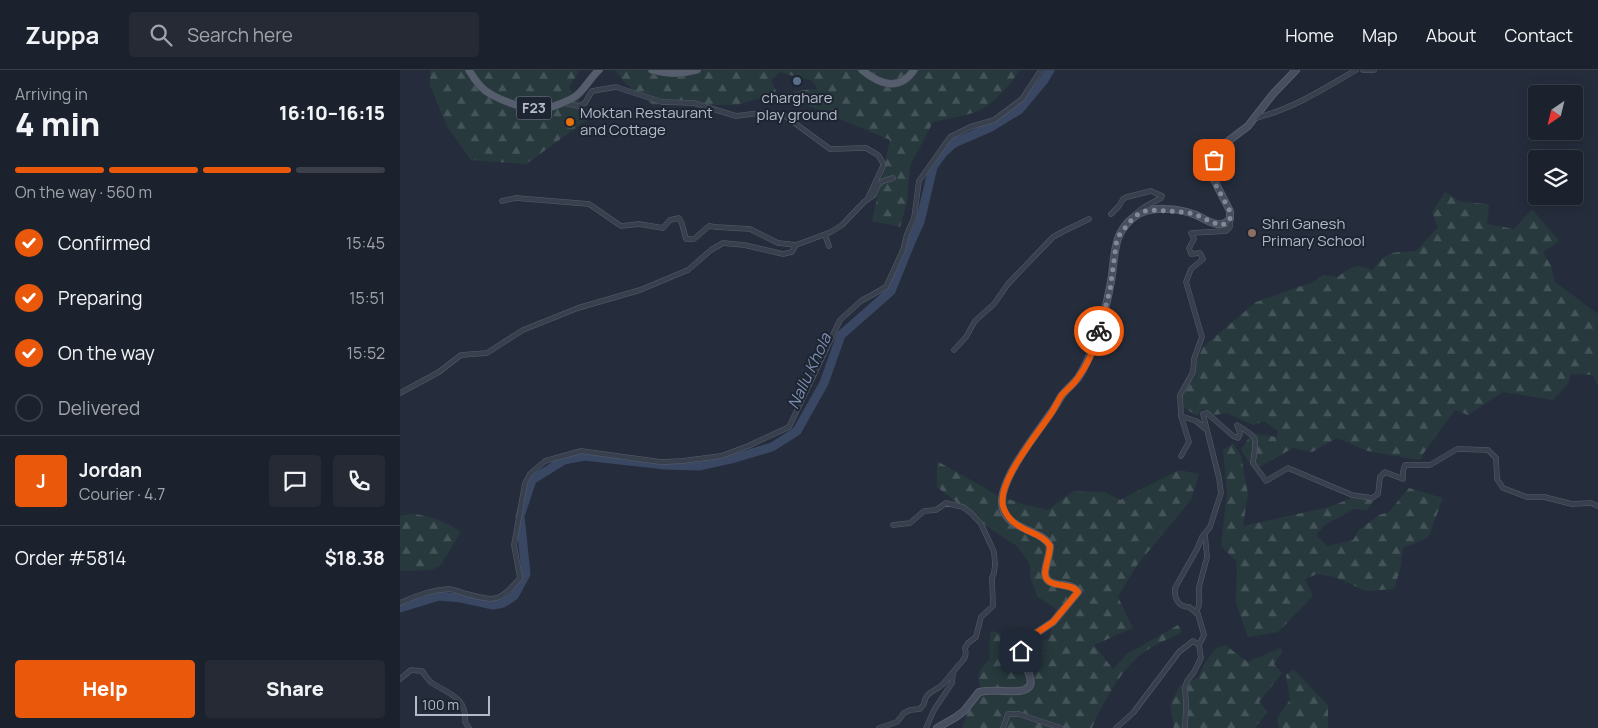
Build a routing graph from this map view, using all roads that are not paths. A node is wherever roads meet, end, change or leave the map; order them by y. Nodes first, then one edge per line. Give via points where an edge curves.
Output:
1 (469, 70) edge
2 (599, 70) edge
3 (652, 70) edge
4 (697, 70) edge
5 (862, 70) edge
6 (914, 70) edge
7 (1041, 70) edge
8 (1296, 70) edge
9 (1356, 70) edge
10 (1364, 70) edge
11 (1374, 70) edge
12 (562, 103) junction
13 (1256, 118) junction
14 (893, 178) dead end
15 (867, 200) junction
16 (502, 201) dead end
17 (1111, 214) dead end
18 (1133, 218) junction
19 (1089, 219) dead end
20 (1230, 219) junction
21 (825, 235) junction
22 (796, 245) junction
23 (830, 246) dead end
24 (954, 350) dead end
25 (400, 393) edge
26 (1181, 416) junction
27 (1207, 430) junction
28 (1182, 456) dead end
29 (1598, 506) edge
30 (893, 525) dead end
31 (1204, 535) junction
32 (400, 603) edge
33 (1196, 613) junction
34 (1199, 645) junction
35 (953, 673) junction
36 (400, 679) edge
37 (469, 728) edge
38 (879, 728) edge
39 (926, 728) edge
40 (937, 728) edge
41 (1004, 728) edge
42 (1061, 728) edge
43 (1116, 728) edge
44 (1184, 728) edge

1 - 12 main road, F23 via 492,95 517,105 541,109
2 - 12 main road, F23 via 583,90
3 - 4 main road via 686,73
5 - 6 main road via 882,83 893,84 905,80
7 - 32 street via 1022,99 1002,115 950,137 919,180 914,218 886,287 861,301 840,320 789,427 721,456 682,462 581,451 546,461 530,474 525,483 514,545 520,578 510,590 490,599 449,589 416,595
8 - 13 main road
9 - 13 street via 1278,112
10 - 11 street
12 - 15 street via 579,106 585,103 592,90 616,88 662,102 694,102 736,116 760,113 786,116 830,149 866,148 878,155 883,166
13 - 20 main road via 1223,145 1213,166 1212,178 1230,211
14 - 15 street via 878,185 874,195
15 - 21 street via 842,225
16 - 22 street via 516,198 589,204 621,226 639,224 663,228 670,220 679,218 686,239 694,239 708,226 750,229 778,243
17 - 18 street via 1127,196 1151,190 1162,196 1139,209
18 - 20 main road via 1151,210 1194,214 1219,225
18 - 40 main road via 1117,238 1108,300 1090,353 1077,379 1022,455 1003,494 1003,508 1014,523 1045,539 1050,546 1046,578 1055,584 1075,587 1078,592 1053,622 1023,642 1021,651 1031,687 1019,691 979,692 964,711
19 - 24 street via 1053,237 975,321
20 - 26 street via 1230,227 1226,231 1191,233 1194,239 1189,248 1191,254 1200,254 1203,259 1191,269 1186,282 1202,336 1193,372 1180,395
21 - 22 street
21 - 23 street
22 - 25 street via 792,252 783,254 723,243 688,270 523,330 487,353 461,356
26 - 27 street via 1196,421
26 - 28 street via 1189,442
27 - 29 street via 1203,414 1207,412 1233,436 1238,438 1240,434 1237,425 1253,435 1256,438 1253,463 1266,481 1288,468 1352,495 1372,498 1378,494 1380,477 1385,472 1403,479 1405,465 1430,465 1457,449 1488,450 1496,458 1496,479 1503,488 1528,497
27 - 31 street via 1221,493 1212,522
30 - 35 street via 910,522 924,511 936,510 946,503 963,507 981,524 994,552 993,606 981,617 976,637 968,643 964,660
31 - 33 street via 1207,556
31 - 33 street via 1174,588 1178,602
33 - 34 street via 1204,635
34 - 43 street via 1193,641 1185,646 1133,713
34 - 44 street via 1201,658 1185,687
35 - 38 street via 930,692 920,708 910,710 897,722
35 - 39 street via 952,683
36 - 37 street via 411,670 422,671 430,682 461,702
41 - 42 street via 1008,714 1019,714

